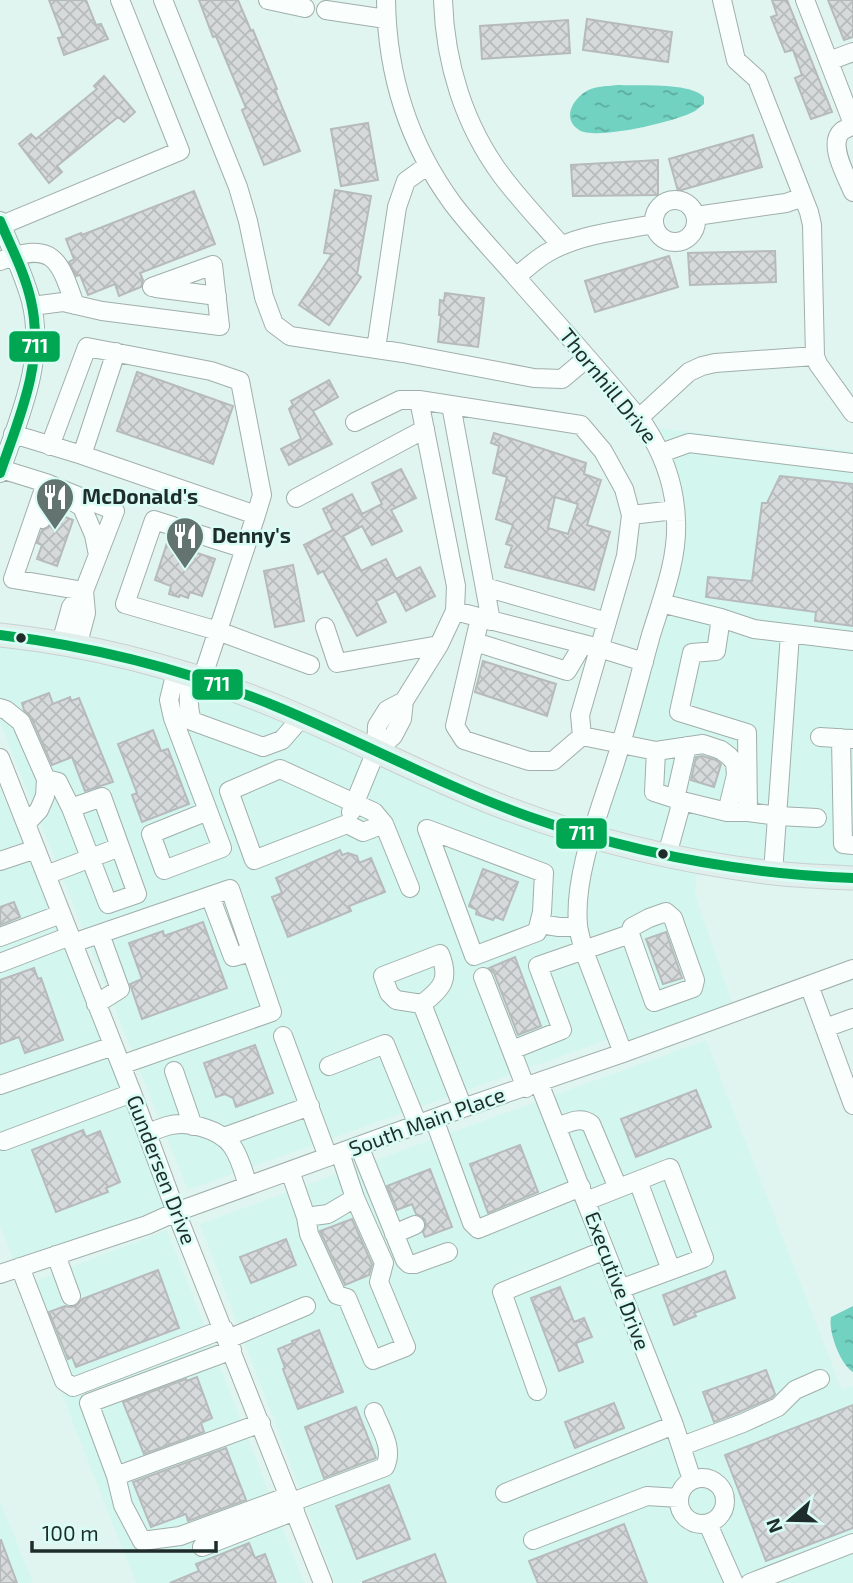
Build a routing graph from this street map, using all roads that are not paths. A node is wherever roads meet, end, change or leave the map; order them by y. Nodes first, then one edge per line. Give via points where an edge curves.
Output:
1 (120, 0) edge
2 (163, 0) edge
3 (268, 0) edge
4 (386, 0) edge
5 (443, 0) edge
6 (722, 0) edge
7 (805, 0) edge
8 (305, 8) dead end
9 (326, 10) dead end
10 (386, 19) junction
11 (853, 52) edge
12 (829, 61) junction
13 (853, 124) edge
14 (428, 165) junction
15 (853, 192) edge
16 (803, 197) junction
17 (696, 216) junction
18 (1, 223) edge
19 (654, 224) junction
20 (561, 245) junction
21 (7, 258) edge
22 (516, 277) junction
23 (152, 288) junction
24 (217, 296) junction
25 (75, 305) junction
26 (32, 306) junction
27 (147, 317) junction
28 (376, 349) junction
29 (116, 352) junction
30 (815, 356) junction
31 (587, 358) junction
32 (419, 400) junction
33 (451, 405) junction
34 (853, 413) edge
35 (639, 418) junction
36 (355, 422) dead end
37 (425, 429) junction
38 (13, 434) junction
39 (50, 446) junction
40 (661, 453) junction
41 (82, 455) junction
42 (853, 463) edge
43 (1, 471) edge
44 (47, 483) junction
45 (296, 498) dead end
46 (675, 510) junction
47 (256, 515) junction
48 (631, 515) junction
49 (245, 549) junction
50 (22, 555) junction
51 (98, 555) junction
52 (485, 587) junction
53 (85, 591) junction
54 (661, 603) junction
55 (455, 611) junction
56 (721, 618) junction
57 (486, 619) junction
58 (607, 622) junction
59 (325, 627) dead end
60 (218, 631) junction
61 (790, 634) junction
62 (0, 635) edge
63 (853, 641) edge
64 (475, 642) junction
65 (69, 645) junction
66 (439, 645) junction
67 (591, 646) junction
68 (644, 662) junction
69 (310, 665) dead end
70 (190, 675) junction
71 (0, 708) edge
72 (302, 717) junction
73 (582, 736) junction
74 (820, 737) dead end
75 (847, 739) edge
76 (621, 743) junction
77 (687, 746) junction
78 (376, 751) junction
79 (656, 751) junction
80 (0, 758) edge
81 (46, 779) junction
82 (5, 787) edge
83 (679, 800) junction
84 (353, 803) junction
85 (71, 808) junction
86 (208, 811) dead end
87 (748, 811) junction
88 (727, 812) junction
89 (778, 816) junction
90 (817, 818) dead end
91 (26, 824) junction
92 (347, 824) junction
93 (384, 824) junction
94 (592, 836) junction
95 (853, 845) edge
96 (120, 847) junction
97 (36, 849) junction
98 (667, 855) junction
99 (90, 859) junction
100 (0, 861) edge
101 (773, 873) junction
102 (46, 875) junction
103 (853, 878) edge
104 (410, 888) dead end
105 (61, 914) junction
106 (541, 918) junction
107 (578, 921) junction
108 (100, 934) junction
109 (630, 934) junction
110 (0, 937) edge
111 (71, 940) junction
112 (584, 951) junction
113 (0, 963) edge
114 (853, 969) edge
115 (482, 977) dead end
116 (809, 985) junction
117 (422, 1003) dead end
118 (96, 1004) junction
119 (853, 1018) edge
120 (825, 1028) junction
121 (283, 1036) dead end
122 (113, 1046) junction
123 (512, 1050) junction
124 (623, 1053) junction
125 (121, 1065) junction
126 (329, 1066) dead end
127 (174, 1071) dead end
128 (0, 1085) edge
129 (532, 1085) junction
130 (132, 1094) junction
131 (853, 1105) edge
132 (310, 1106) junction
133 (463, 1108) junction
134 (426, 1122) junction
135 (193, 1126) junction
136 (557, 1127) junction
137 (147, 1134) junction
138 (224, 1137) junction
139 (4, 1141) dead end
140 (359, 1146) junction
141 (334, 1155) junction
142 (290, 1171) junction
143 (638, 1181) junction
144 (248, 1186) junction
145 (618, 1188) junction
146 (583, 1194) junction
147 (355, 1198) junction
148 (176, 1212) junction
149 (306, 1217) junction
150 (415, 1225) dead end
151 (394, 1234) junction
152 (605, 1250) junction
153 (448, 1252) dead end
154 (56, 1255) junction
155 (20, 1266) junction
156 (671, 1270) junction
157 (0, 1274) edge
158 (620, 1289) junction
159 (71, 1296) dead end
160 (306, 1306) dead end
161 (228, 1339) junction
162 (820, 1379) dead end
163 (537, 1391) dead end
164 (374, 1412) dead end
165 (261, 1423) junction
166 (674, 1425) junction
167 (682, 1446) junction
168 (116, 1476) junction
169 (692, 1480) junction
170 (505, 1493) dead end
171 (679, 1497) junction
172 (292, 1503) junction
173 (708, 1524) junction
174 (533, 1541) dead end
175 (853, 1543) edge
176 (202, 1547) dead end
177 (323, 1583) edge
178 (734, 1583) edge
179 (750, 1583) edge

1 - 18 street via 180,151
2 - 28 street via 237,187 274,324 290,336
3 - 8 street
4 - 10 street, Thornhill Drive
5 - 20 street via 452,68 468,116 501,175
6 - 16 street via 736,60 757,79
7 - 12 street
9 - 10 street
10 - 14 street, Thornhill Drive via 396,85
11 - 12 street
12 - 13 street
13 - 15 street via 837,138 836,146
14 - 22 street, Thornhill Drive via 455,206
14 - 28 street via 406,181 397,207
16 - 17 street via 786,204
16 - 30 street via 812,225
17 - 19 street via 688,204 675,199 662,204
17 - 19 street via 691,236 679,242 666,240
18 - 21 street
19 - 20 street
20 - 22 street
21 - 25 street via 30,252 51,257 61,265
21 - 26 street
22 - 31 street, Thornhill Drive
23 - 24 street
23 - 24 street via 213,265
23 - 27 street
24 - 27 street via 220,326
25 - 26 street
25 - 27 street
26 - 38 street via 35,357
28 - 31 street via 553,379 562,379
29 - 39 street via 87,346
29 - 41 street
29 - 47 street via 240,381 262,495
30 - 34 street
30 - 35 street via 702,366 689,372
31 - 35 street, Thornhill Drive
32 - 33 street
32 - 36 street via 400,400
32 - 37 street
33 - 48 street via 580,425 603,451 624,489
33 - 52 street
35 - 40 street, Thornhill Drive
37 - 45 street
37 - 55 street via 456,586
38 - 39 street
38 - 43 street
39 - 41 street
40 - 42 street via 689,443
40 - 46 street, Thornhill Drive
41 - 47 street
43 - 44 street
44 - 50 street
44 - 51 street via 115,511
46 - 48 street
46 - 54 street, Thornhill Drive via 676,540
47 - 49 street
48 - 58 street via 626,556
49 - 60 street
49 - 60 street via 154,520 125,604
50 - 51 street via 52,501 60,498 82,507
50 - 53 street via 13,579
51 - 53 street
52 - 57 street
52 - 58 street
53 - 65 street via 86,613
54 - 56 street
54 - 68 street, Thornhill Drive
55 - 57 street
55 - 66 street
56 - 61 street
56 - 87 street via 716,651 692,653 679,712 747,733
57 - 64 street
57 - 67 street
58 - 67 street
59 - 66 street via 337,663
60 - 69 street
60 - 70 street
61 - 63 street
61 - 89 street
62 - 65 main road
64 - 67 street via 567,671
64 - 73 street via 455,726 464,740 529,761 553,761
65 - 70 main road
66 - 78 street via 404,701 387,710 377,726
67 - 68 street
67 - 73 street via 580,715
68 - 76 street, Thornhill Drive
70 - 72 main road
70 - 72 street via 191,720 263,747 282,740
70 - 86 street via 169,699
71 - 81 street via 21,722
72 - 78 main road
73 - 76 street
74 - 75 street
75 - 95 street via 843,844
76 - 79 street
76 - 94 street, Thornhill Drive
77 - 79 street
77 - 83 street
77 - 88 street via 702,744 721,750 735,763
78 - 84 street
78 - 94 main road via 483,799
79 - 83 street via 654,792
80 - 82 street, Gundersen Drive
81 - 85 street via 58,782
81 - 91 street via 39,810
82 - 91 street, Gundersen Drive
83 - 88 street
83 - 98 street
84 - 92 street
84 - 92 street via 280,769 229,791 254,860
84 - 93 street via 374,812
85 - 96 street via 102,797
85 - 99 street
87 - 88 street
87 - 89 street
89 - 90 street
89 - 101 street
91 - 97 street, Gundersen Drive
92 - 93 street via 363,832
93 - 104 street
94 - 98 main road
94 - 107 street, Thornhill Drive
96 - 99 street
96 - 99 street via 137,894 108,904
97 - 100 street
97 - 102 street, Gundersen Drive
98 - 101 main road
99 - 102 street
101 - 103 main road
102 - 105 street, Gundersen Drive
105 - 110 street
105 - 111 street, Gundersen Drive
106 - 106 street via 544,873 426,829 474,956 537,932
106 - 107 street via 559,927
107 - 112 street, Thornhill Drive
108 - 111 street
108 - 118 street via 120,989
108 - 125 street via 210,896 233,957 251,952 272,1012
109 - 109 street via 654,1002 693,988 695,980 670,915 666,912 649,918 632,927
109 - 112 street
111 - 113 street
111 - 118 street, Gundersen Drive
112 - 123 street via 538,966 562,1030
112 - 124 street, Thornhill Drive
114 - 116 street, South Main Place
115 - 123 street, Executive Drive
116 - 120 street
116 - 124 street, South Main Place
117 - 133 street
118 - 122 street, Gundersen Drive
119 - 120 street
120 - 131 street
121 - 132 street
122 - 125 street, Gundersen Drive
122 - 128 street
123 - 129 street, Executive Drive
124 - 129 street, South Main Place
125 - 130 street, Gundersen Drive
126 - 134 street via 386,1044
127 - 135 street
129 - 133 street, South Main Place
129 - 136 street, Executive Drive
130 - 137 street, Gundersen Drive
130 - 139 street
132 - 138 street
132 - 141 street
133 - 134 street, South Main Place
134 - 140 street, South Main Place
134 - 146 street via 478,1229
135 - 137 street via 169,1125
135 - 138 street
136 - 145 street via 581,1120 591,1124
136 - 146 street, Executive Drive
137 - 148 street, Gundersen Drive
138 - 144 street via 237,1155
140 - 141 street, South Main Place
140 - 151 street
141 - 142 street, South Main Place
141 - 147 street
142 - 144 street, South Main Place
142 - 149 street
143 - 145 street
143 - 156 street
143 - 156 street via 670,1168 704,1258
144 - 148 street, South Main Place
145 - 146 street
146 - 152 street, Executive Drive
147 - 149 street via 328,1214
147 - 149 street via 384,1263 379,1282 406,1348 373,1360 347,1298 337,1295
148 - 154 street, South Main Place
148 - 161 street, Gundersen Drive
150 - 151 street
151 - 153 street via 409,1264
152 - 158 street, Executive Drive
152 - 163 street via 502,1292
154 - 155 street, South Main Place
154 - 159 street
155 - 157 street, South Main Place
155 - 161 street via 64,1381 73,1387
156 - 158 street
158 - 166 street, Executive Drive
160 - 161 street
161 - 165 street, Gundersen Drive
161 - 168 street via 89,1403
162 - 167 street via 795,1390 778,1407
164 - 172 street via 388,1445 385,1468
165 - 168 street
165 - 172 street, Gundersen Drive
166 - 167 street, Executive Drive
166 - 170 street
167 - 169 street, Executive Drive
168 - 172 street via 123,1505 142,1541 180,1536
169 - 171 street
169 - 173 street via 708,1478 724,1493 721,1516
171 - 173 street via 686,1519
171 - 174 street via 647,1496
172 - 176 street
172 - 177 street, Gundersen Drive
173 - 178 street
175 - 179 street

